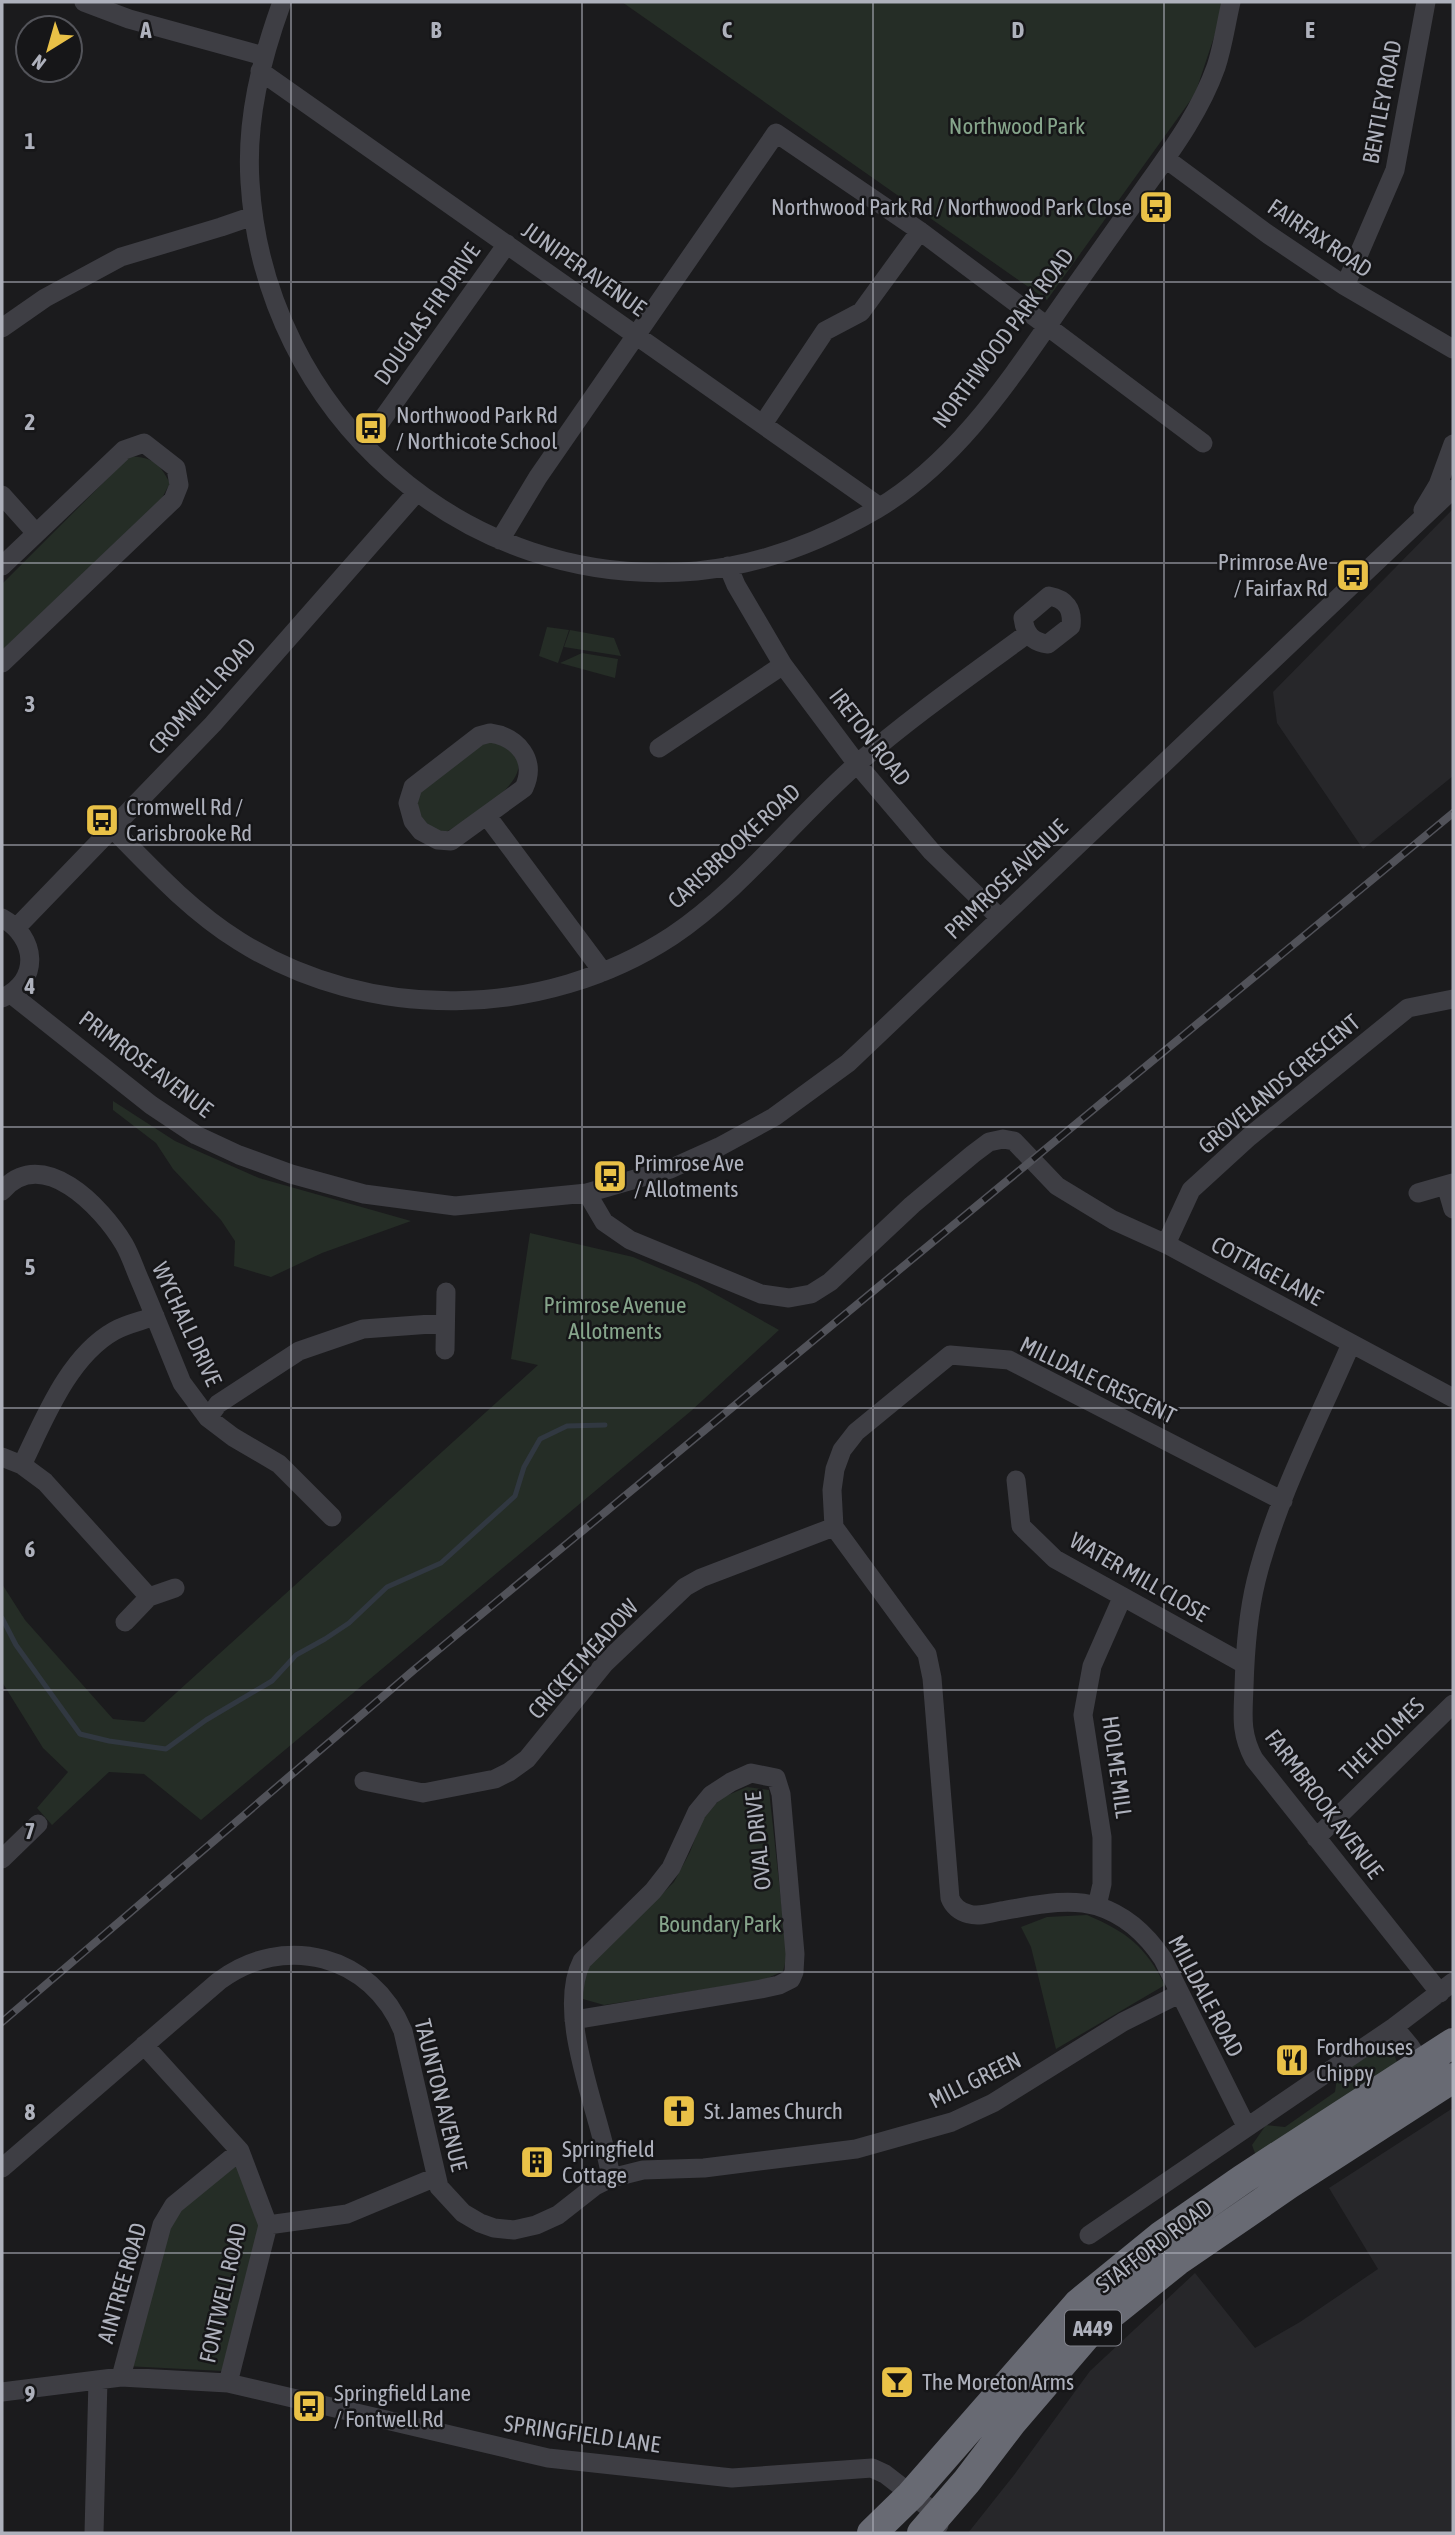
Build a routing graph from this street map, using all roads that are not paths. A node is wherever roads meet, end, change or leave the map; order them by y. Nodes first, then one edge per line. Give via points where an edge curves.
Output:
1 (84, 2) edge
2 (282, 2) edge
3 (1231, 2) edge
4 (1426, 2) edge
5 (262, 63) junction
6 (1166, 159) junction
7 (253, 216) junction
8 (920, 231) junction
9 (507, 244) junction
10 (1346, 286) junction
11 (1047, 325) junction
12 (2, 328) edge
13 (637, 336) junction
14 (1453, 349) edge
15 (762, 424) junction
16 (1203, 443) dead end
17 (1453, 444) edge
18 (364, 445) junction
19 (1453, 489) edge
20 (417, 492) junction
21 (2, 495) edge
22 (880, 507) junction
23 (1411, 529) junction
24 (35, 532) junction
25 (500, 540) junction
26 (2, 566) edge
27 (728, 566) junction
28 (1027, 634) dead end
29 (2, 663) edge
30 (783, 665) junction
31 (659, 748) dead end
32 (857, 764) junction
33 (487, 816) junction
34 (112, 828) junction
35 (1000, 918) junction
36 (9, 922) edge
37 (603, 972) junction
38 (7, 996) edge
39 (1453, 999) edge
40 (1450, 1184) edge
41 (2, 1191) edge
42 (587, 1193) junction
43 (1418, 1194) dead end
44 (1453, 1209) edge
45 (1166, 1244) junction
46 (446, 1292) dead end
47 (155, 1316) junction
48 (445, 1323) junction
49 (1351, 1344) junction
50 (445, 1350) dead end
51 (1453, 1398) edge
52 (208, 1418) junction
53 (2, 1457) edge
54 (22, 1465) junction
55 (1016, 1480) dead end
56 (1283, 1501) junction
57 (332, 1517) dead end
58 (834, 1527) junction
59 (175, 1588) dead end
60 (149, 1597) junction
61 (1122, 1598) junction
62 (125, 1622) dead end
63 (1244, 1664) junction
64 (1453, 1704) edge
65 (363, 1781) dead end
66 (38, 1824) dead end
67 (1316, 1839) junction
68 (4, 1851) edge
69 (1097, 1906) junction
70 (1447, 1987) edge
71 (1179, 1994) junction
72 (574, 2020) junction
73 (1394, 2028) junction
74 (1453, 2043) edge
75 (144, 2045) junction
76 (1453, 2063) edge
77 (1422, 2065) junction
78 (1453, 2078) edge
79 (1246, 2126) junction
80 (240, 2151) junction
81 (773, 2161) joint
82 (2, 2168) edge
83 (436, 2177) junction
84 (611, 2178) junction
85 (268, 2225) junction
86 (1089, 2235) dead end
87 (121, 2377) junction
88 (98, 2380) junction
89 (228, 2383) junction
90 (1039, 2390) junction
91 (2, 2392) edge
92 (911, 2495) junction
93 (933, 2527) edge
94 (94, 2533) edge
95 (872, 2533) edge
96 (893, 2533) edge

1 - 5 street, JUNIPER AVENUE
2 - 5 street, NORTHWOOD PARK ROAD
3 - 6 street, NORTHWOOD PARK ROAD via 1215,68 1183,136
4 - 10 street, BENTLEY ROAD via 1395,170
5 - 7 street, NORTHWOOD PARK ROAD via 250,149
5 - 9 street, JUNIPER AVENUE
6 - 10 street, FAIRFAX ROAD
6 - 11 street, NORTHWOOD PARK ROAD
7 - 12 street via 121,257 45,298
7 - 18 street, NORTHWOOD PARK ROAD via 267,280 292,345 330,405
8 - 11 street
8 - 13 street via 776,133
8 - 15 street via 861,312 825,331
9 - 13 street, JUNIPER AVENUE
9 - 18 street, DOUGLAS FIR DRIVE
10 - 14 street, FAIRFAX ROAD
11 - 16 street
11 - 22 street, NORTHWOOD PARK ROAD via 942,459
13 - 15 street, JUNIPER AVENUE
13 - 25 street via 538,477
15 - 22 street, JUNIPER AVENUE
17 - 23 street, PRIMROSE AVENUE via 1438,485
18 - 20 street, NORTHWOOD PARK ROAD
19 - 23 street, PRIMROSE AVENUE
20 - 25 street, NORTHWOOD PARK ROAD
20 - 34 street, CROMWELL ROAD via 213,724
21 - 24 street
22 - 27 street, NORTHWOOD PARK ROAD via 806,545
23 - 35 street, PRIMROSE AVENUE
24 - 26 street
24 - 29 street via 124,450 144,443 176,468 179,485 173,500
25 - 27 street, NORTHWOOD PARK ROAD via 550,558 596,567 672,572
27 - 30 street, IRETON ROAD
28 - 32 street, CARISBROOKE ROAD
30 - 31 street
30 - 32 street, IRETON ROAD
32 - 35 street, IRETON ROAD via 932,852
32 - 37 street, CARISBROOKE ROAD via 706,910 671,936
33 - 33 street via 451,841 438,839 421,831 408,803 413,787 479,736 490,733 519,747 529,768 524,788
33 - 37 street
34 - 36 street, CROMWELL ROAD
34 - 37 street, CARISBROOKE ROAD via 205,918 240,942 277,962 356,991 473,1002 536,993
35 - 42 street, PRIMROSE AVENUE via 848,1063 774,1117 670,1169
36 - 38 street via 26,940 29,962 22,983
38 - 42 street, PRIMROSE AVENUE via 185,1127 290,1174 364,1194 455,1206
39 - 45 street, GROVELANDS CRESCENT via 1408,1009 1249,1137 1192,1190
40 - 43 street
40 - 44 street
41 - 47 street, WYCHALL DRIVE via 19,1177 41,1173 72,1189 124,1244
42 - 45 street, COTTAGE LANE via 604,1222 630,1240 761,1294 789,1298 811,1294 830,1282 912,1205 989,1142 1003,1139 1014,1141 1057,1186 1113,1220
45 - 49 street, COTTAGE LANE
46 - 48 street
47 - 52 street, WYCHALL DRIVE via 182,1383
47 - 54 street via 114,1330 91,1348 60,1389
48 - 50 street
48 - 52 street via 363,1329 299,1351 218,1404
49 - 51 street, COTTAGE LANE
49 - 56 street, FARMBROOK AVENUE
52 - 57 street, WYCHALL DRIVE via 279,1464
53 - 54 street
54 - 60 street via 45,1482
55 - 61 street, WATER MILL CLOSE via 1021,1526 1055,1559
56 - 58 street, MILLDALE CRESCENT via 1009,1360 950,1355 856,1432 842,1450 832,1490
56 - 63 street, FARMBROOK AVENUE via 1256,1582
58 - 65 street, CRICKET MEADOW via 685,1587 605,1663 527,1759 509,1772 423,1793
58 - 69 street, MILLDALE ROAD via 927,1654 950,1898 958,1909 978,1915 1072,1902
59 - 60 street
60 - 62 street
61 - 63 street, WATER MILL CLOSE
61 - 69 street, HOLME MILL via 1092,1666 1083,1715 1101,1837 1102,1884
63 - 67 street, FARMBROOK AVENUE via 1245,1742
64 - 67 street, THE HOLMES
66 - 68 street
67 - 70 street, FARMBROOK AVENUE
69 - 71 street, MILLDALE ROAD via 1152,1941
70 - 73 street, STAFFORD ROAD
71 - 79 street, MILLDALE ROAD
71 - 81 street, MILL GREEN via 1123,2022 993,2103 952,2122 856,2149
72 - 72 street, OVAL DRIVE via 573,1984 582,1961 671,1868 697,1812 711,1795 751,1773 776,1778 795,1954 791,1979 761,1989
72 - 84 street, OVAL DRIVE
73 - 77 street
73 - 79 street, STAFFORD ROAD
74 - 77 highway, STAFFORD ROAD / A449
75 - 80 street, FONTWELL ROAD
75 - 82 street, TAUNTON AVENUE
75 - 83 street, TAUNTON AVENUE via 233,1970 252,1961 277,1955 318,1957 343,1965 395,2011
76 - 77 highway via 1434,2073
77 - 92 highway, STAFFORD ROAD / A449 via 1161,2236 1079,2303
78 - 90 highway, STAFFORD ROAD / A449 via 1177,2261 1091,2330
79 - 86 street, STAFFORD ROAD
80 - 85 street, FONTWELL ROAD
80 - 87 street, AINTREE ROAD via 174,2205 162,2225
81 - 84 street, TAUNTON AVENUE via 643,2170
83 - 84 street, TAUNTON AVENUE via 439,2187 463,2213 494,2228 514,2230 558,2215
83 - 85 street via 347,2214
85 - 89 street, FONTWELL ROAD
87 - 88 street, SPRINGFIELD LANE
87 - 89 street, SPRINGFIELD LANE
88 - 91 street, SPRINGFIELD LANE
88 - 94 street
89 - 92 street, SPRINGFIELD LANE via 548,2458 732,2478 872,2468
90 - 92 highway via 1011,2406 943,2487
90 - 93 highway, STAFFORD ROAD / A449
92 - 93 street, SPRINGFIELD LANE
92 - 95 highway, STAFFORD ROAD / A449
93 - 96 highway via 919,2516

